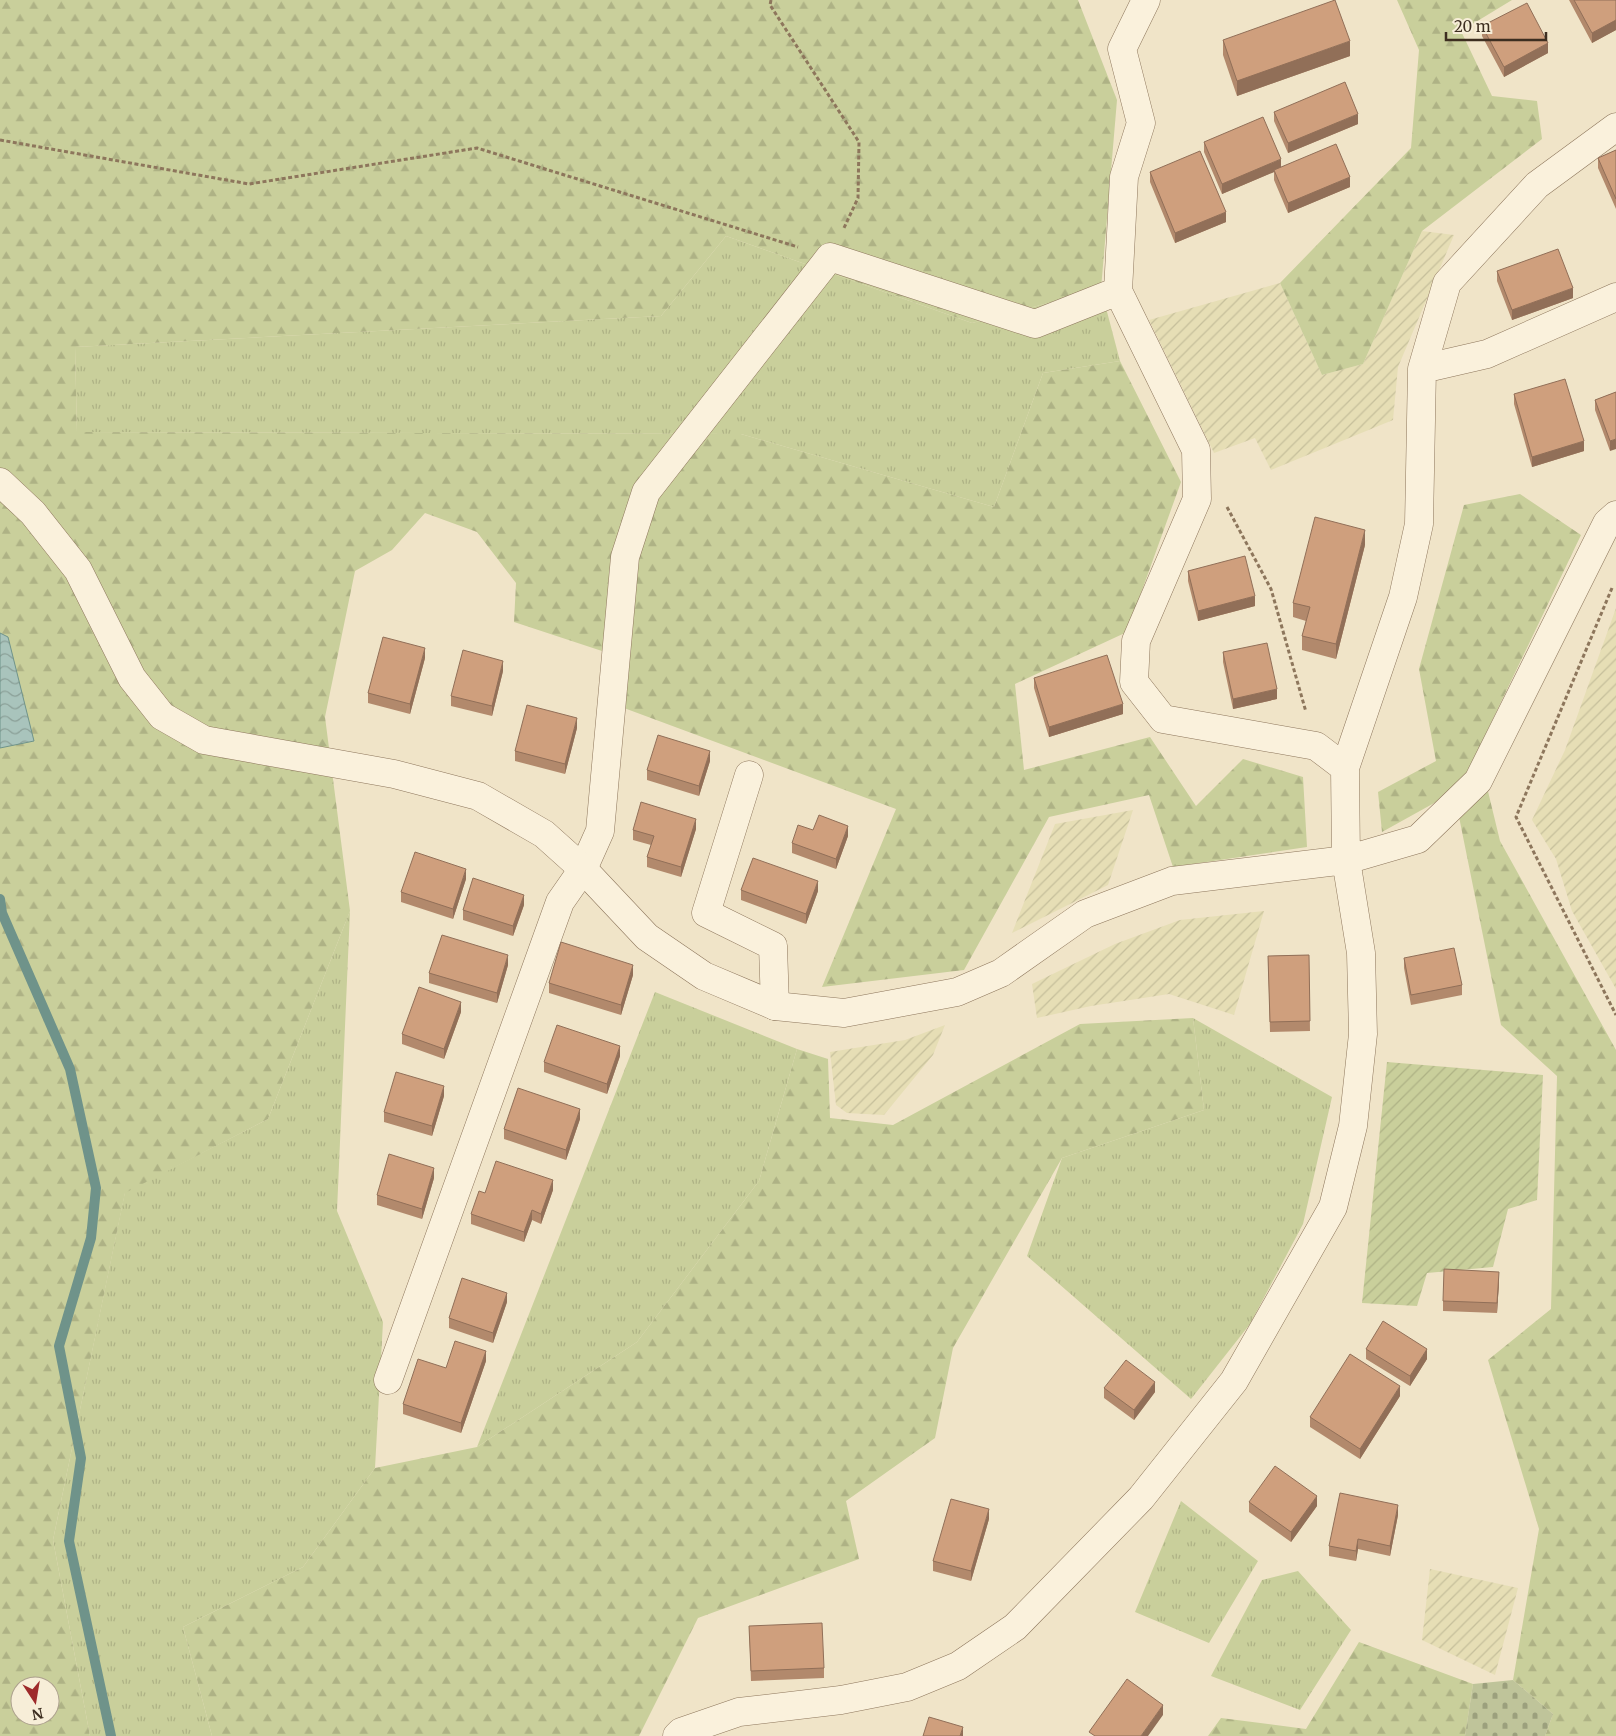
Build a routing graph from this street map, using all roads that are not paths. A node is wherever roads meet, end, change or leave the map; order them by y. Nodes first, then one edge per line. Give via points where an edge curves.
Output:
1 (1146, 0) edge
2 (1616, 128) edge
3 (1118, 291) junction
4 (1616, 297) edge
5 (1422, 369) junction
6 (0, 482) edge
7 (1616, 515) edge
8 (1346, 768) junction
9 (749, 775) dead end
10 (1346, 860) junction
11 (583, 869) junction
12 (774, 1006) junction
13 (388, 1380) dead end
14 (677, 1736) edge

1 - 3 street via 1122,50 1141,123 1124,177
2 - 5 street via 1537,185 1447,284
3 - 8 street via 1196,450 1197,499 1136,641 1134,682 1162,719 1316,746
3 - 11 street via 1035,324 830,257 646,492 625,558 600,831
4 - 5 street via 1487,354
5 - 8 street via 1419,524 1404,597
6 - 11 street via 33,513 78,570 132,678 162,716 204,740 394,774 478,796 544,834
7 - 10 street via 1607,522 1478,781 1418,839
8 - 10 street
9 - 12 street via 706,912 773,946
10 - 12 street via 1172,881 1085,914 1001,973 957,992 844,1012
10 - 14 street via 1361,953 1362,980 1363,1034 1353,1126 1333,1207 1234,1381 1141,1498 1015,1627 958,1666 898,1689 841,1700 739,1712
11 - 12 street via 647,937 704,976
11 - 13 street via 560,902

